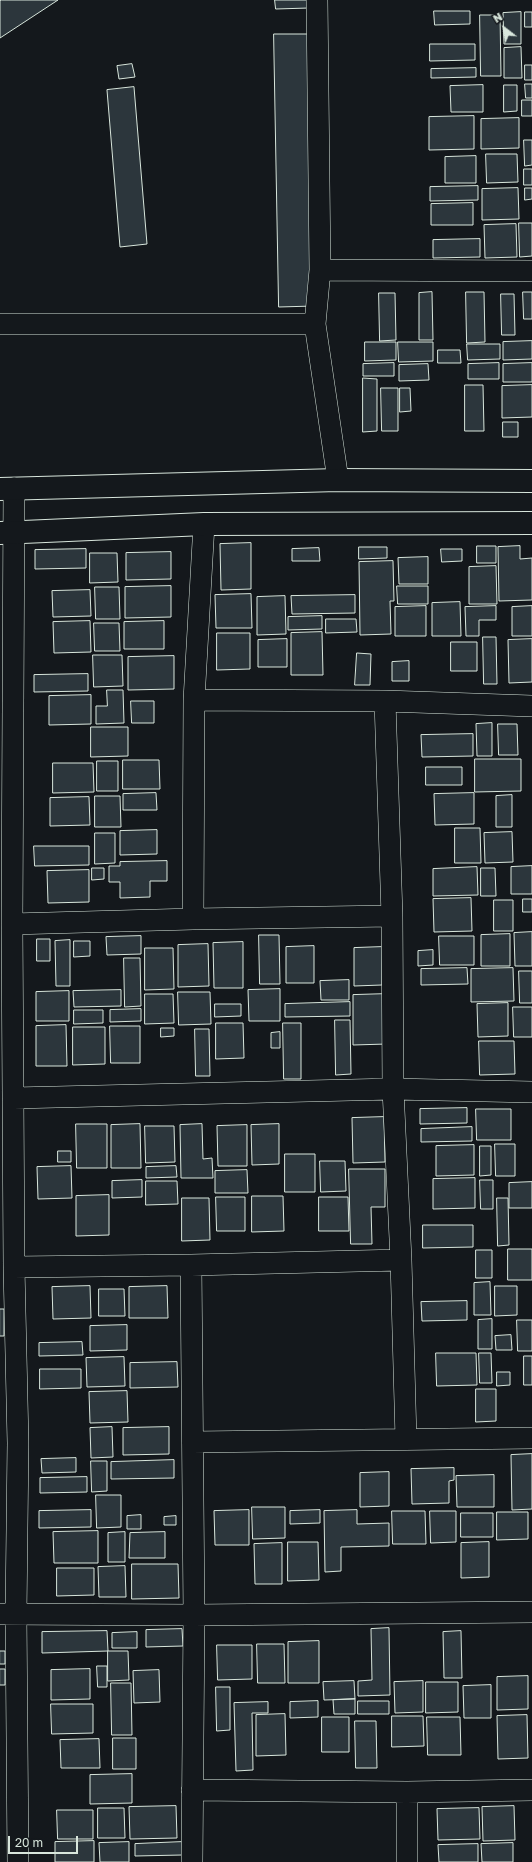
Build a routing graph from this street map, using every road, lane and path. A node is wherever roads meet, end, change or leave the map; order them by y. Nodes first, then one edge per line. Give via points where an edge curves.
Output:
1 (317, 0) edge
2 (320, 270) junction
3 (532, 271) edge
4 (0, 324) edge
5 (315, 324) junction
6 (338, 480) junction
7 (532, 481) edge
8 (7, 489) edge
9 (204, 524) junction
10 (532, 524) edge
11 (7, 533) edge
12 (194, 700) junction
13 (385, 701) junction
14 (532, 706) edge
15 (392, 916) junction
16 (193, 919) junction
17 (12, 924) junction
18 (6, 955) edge
19 (393, 1089) junction
20 (532, 1092) edge
21 (14, 1098) junction
22 (401, 1260) junction
23 (191, 1265) junction
24 (14, 1267) junction
25 (532, 1438) edge
26 (406, 1439) junction
27 (193, 1442) junction
28 (9, 1443) edge
29 (532, 1612) edge
30 (8, 1614) edge
31 (194, 1615) junction
32 (192, 1790) junction
33 (532, 1790) edge
34 (407, 1792) junction
35 (18, 1862) edge
36 (192, 1862) edge
37 (407, 1862) edge

1 - 2 street
2 - 3 street
2 - 5 street
4 - 5 street
5 - 6 street
6 - 7 main road
6 - 8 main road
8 - 11 street
9 - 10 main road
9 - 11 main road
9 - 12 street
11 - 17 street
12 - 13 street
12 - 16 street
13 - 14 street
13 - 15 street
15 - 16 street
15 - 19 street
16 - 17 street
17 - 18 street
18 - 21 street
19 - 20 street
19 - 21 street
19 - 22 street
21 - 24 street
22 - 23 street
22 - 26 street
23 - 24 street
23 - 27 street
24 - 28 street
25 - 26 street
26 - 27 street
27 - 31 street
28 - 30 street
29 - 31 street
30 - 31 street
30 - 35 street
31 - 32 street
32 - 34 street
32 - 36 street
33 - 34 street
34 - 37 street

